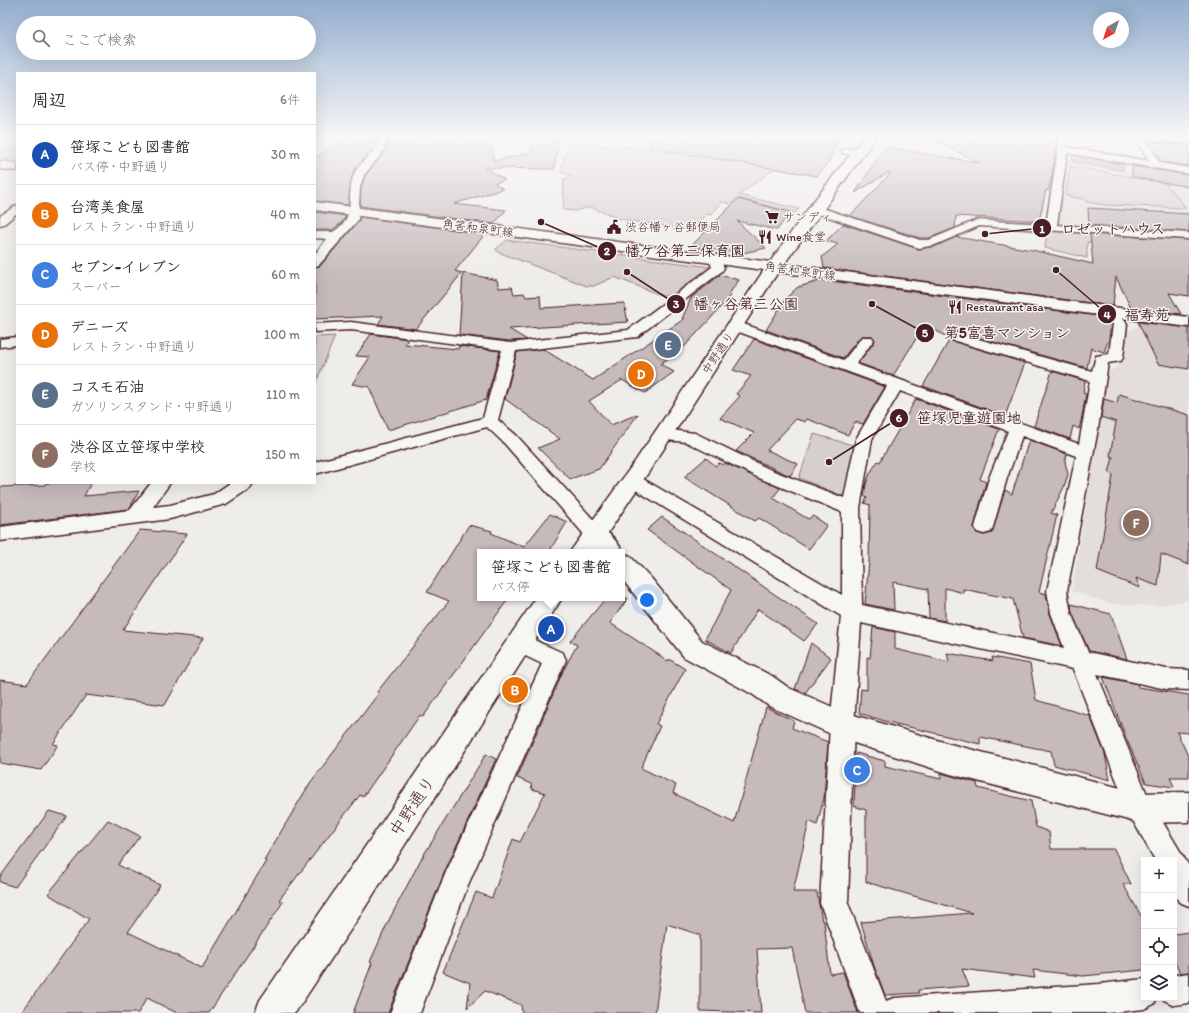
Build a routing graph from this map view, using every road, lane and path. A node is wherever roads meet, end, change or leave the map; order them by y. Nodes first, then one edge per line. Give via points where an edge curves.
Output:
1 (356, 184) edge
2 (831, 184) edge
3 (1056, 184) edge
4 (316, 206) edge
5 (16, 209) edge
6 (815, 209) junction
7 (354, 212) junction
8 (0, 222) edge
9 (1048, 228) junction
10 (316, 235) edge
11 (336, 236) junction
12 (1189, 236) edge
13 (715, 259) junction
14 (316, 261) edge
15 (774, 267) junction
16 (1111, 312) junction
17 (1189, 322) edge
18 (736, 326) junction
19 (316, 328) edge
20 (957, 337) dead end
21 (867, 340) dead end
22 (16, 341) edge
23 (0, 343) edge
24 (510, 347) junction
25 (847, 366) junction
26 (1098, 378) junction
27 (896, 384) junction
28 (490, 421) junction
29 (1017, 428) junction
30 (662, 435) junction
31 (1085, 453) junction
32 (316, 468) edge
33 (632, 480) junction
34 (160, 484) edge
35 (242, 484) edge
36 (851, 508) junction
37 (136, 516) junction
38 (984, 527) dead end
39 (0, 534) edge
40 (588, 543) edge
41 (604, 549) edge
42 (625, 566) edge
43 (548, 601) edge
44 (852, 612) junction
45 (521, 643) junction
46 (1080, 661) junction
47 (1189, 680) edge
48 (842, 725) junction
49 (1189, 807) edge
50 (1140, 808) junction
51 (1168, 857) edge
52 (1177, 871) edge
53 (1189, 892) edge
54 (1189, 988) edge
55 (1177, 990) edge
56 (1141, 994) edge
57 (273, 1013) edge
58 (405, 1013) edge
59 (875, 1013) edge
60 (894, 1013) edge

1 - 7 street
2 - 6 main road, 中野通り
3 - 9 street
4 - 7 main road, 角筈和泉町線
5 - 8 street
6 - 9 street via 919,244 931,243 977,223
6 - 15 main road, 中野通り
7 - 11 street via 352,220
7 - 13 main road, 角筈和泉町線
9 - 12 street
10 - 11 street
11 - 14 street
13 - 15 main road, 角筈和泉町線
13 - 24 street via 718,266 716,270 632,334
15 - 16 main road, 角筈和泉町線
15 - 18 main road, 中野通り
16 - 17 main road, 角筈和泉町線
16 - 26 street via 1120,324 1116,358 1101,359
18 - 25 street
18 - 30 main road, 中野通り
19 - 24 street via 351,326
20 - 26 street
21 - 25 street
22 - 23 street
24 - 28 street
25 - 27 street
26 - 31 street
27 - 29 street
27 - 36 street via 864,439
28 - 32 street
28 - 40 street via 510,439
29 - 31 street
29 - 38 street via 998,478
30 - 33 main road, 中野通り
30 - 36 street via 689,437 765,474
31 - 46 street via 1057,591 1061,613
33 - 40 main road, 中野通り
33 - 44 street
34 - 37 street
35 - 37 street via 220,499 170,512
36 - 44 street
37 - 39 street
40 - 41 main road
42 - 48 main road via 692,649 762,685 779,697
43 - 45 main road, 中野通り
44 - 46 street
44 - 48 street
45 - 57 main road, 中野通り
45 - 58 street via 555,660 456,882
46 - 47 street via 1166,679
46 - 50 street
48 - 50 main road via 950,759
48 - 59 street via 834,903
49 - 50 main road
50 - 51 street
52 - 53 street
54 - 55 street
56 - 60 street

